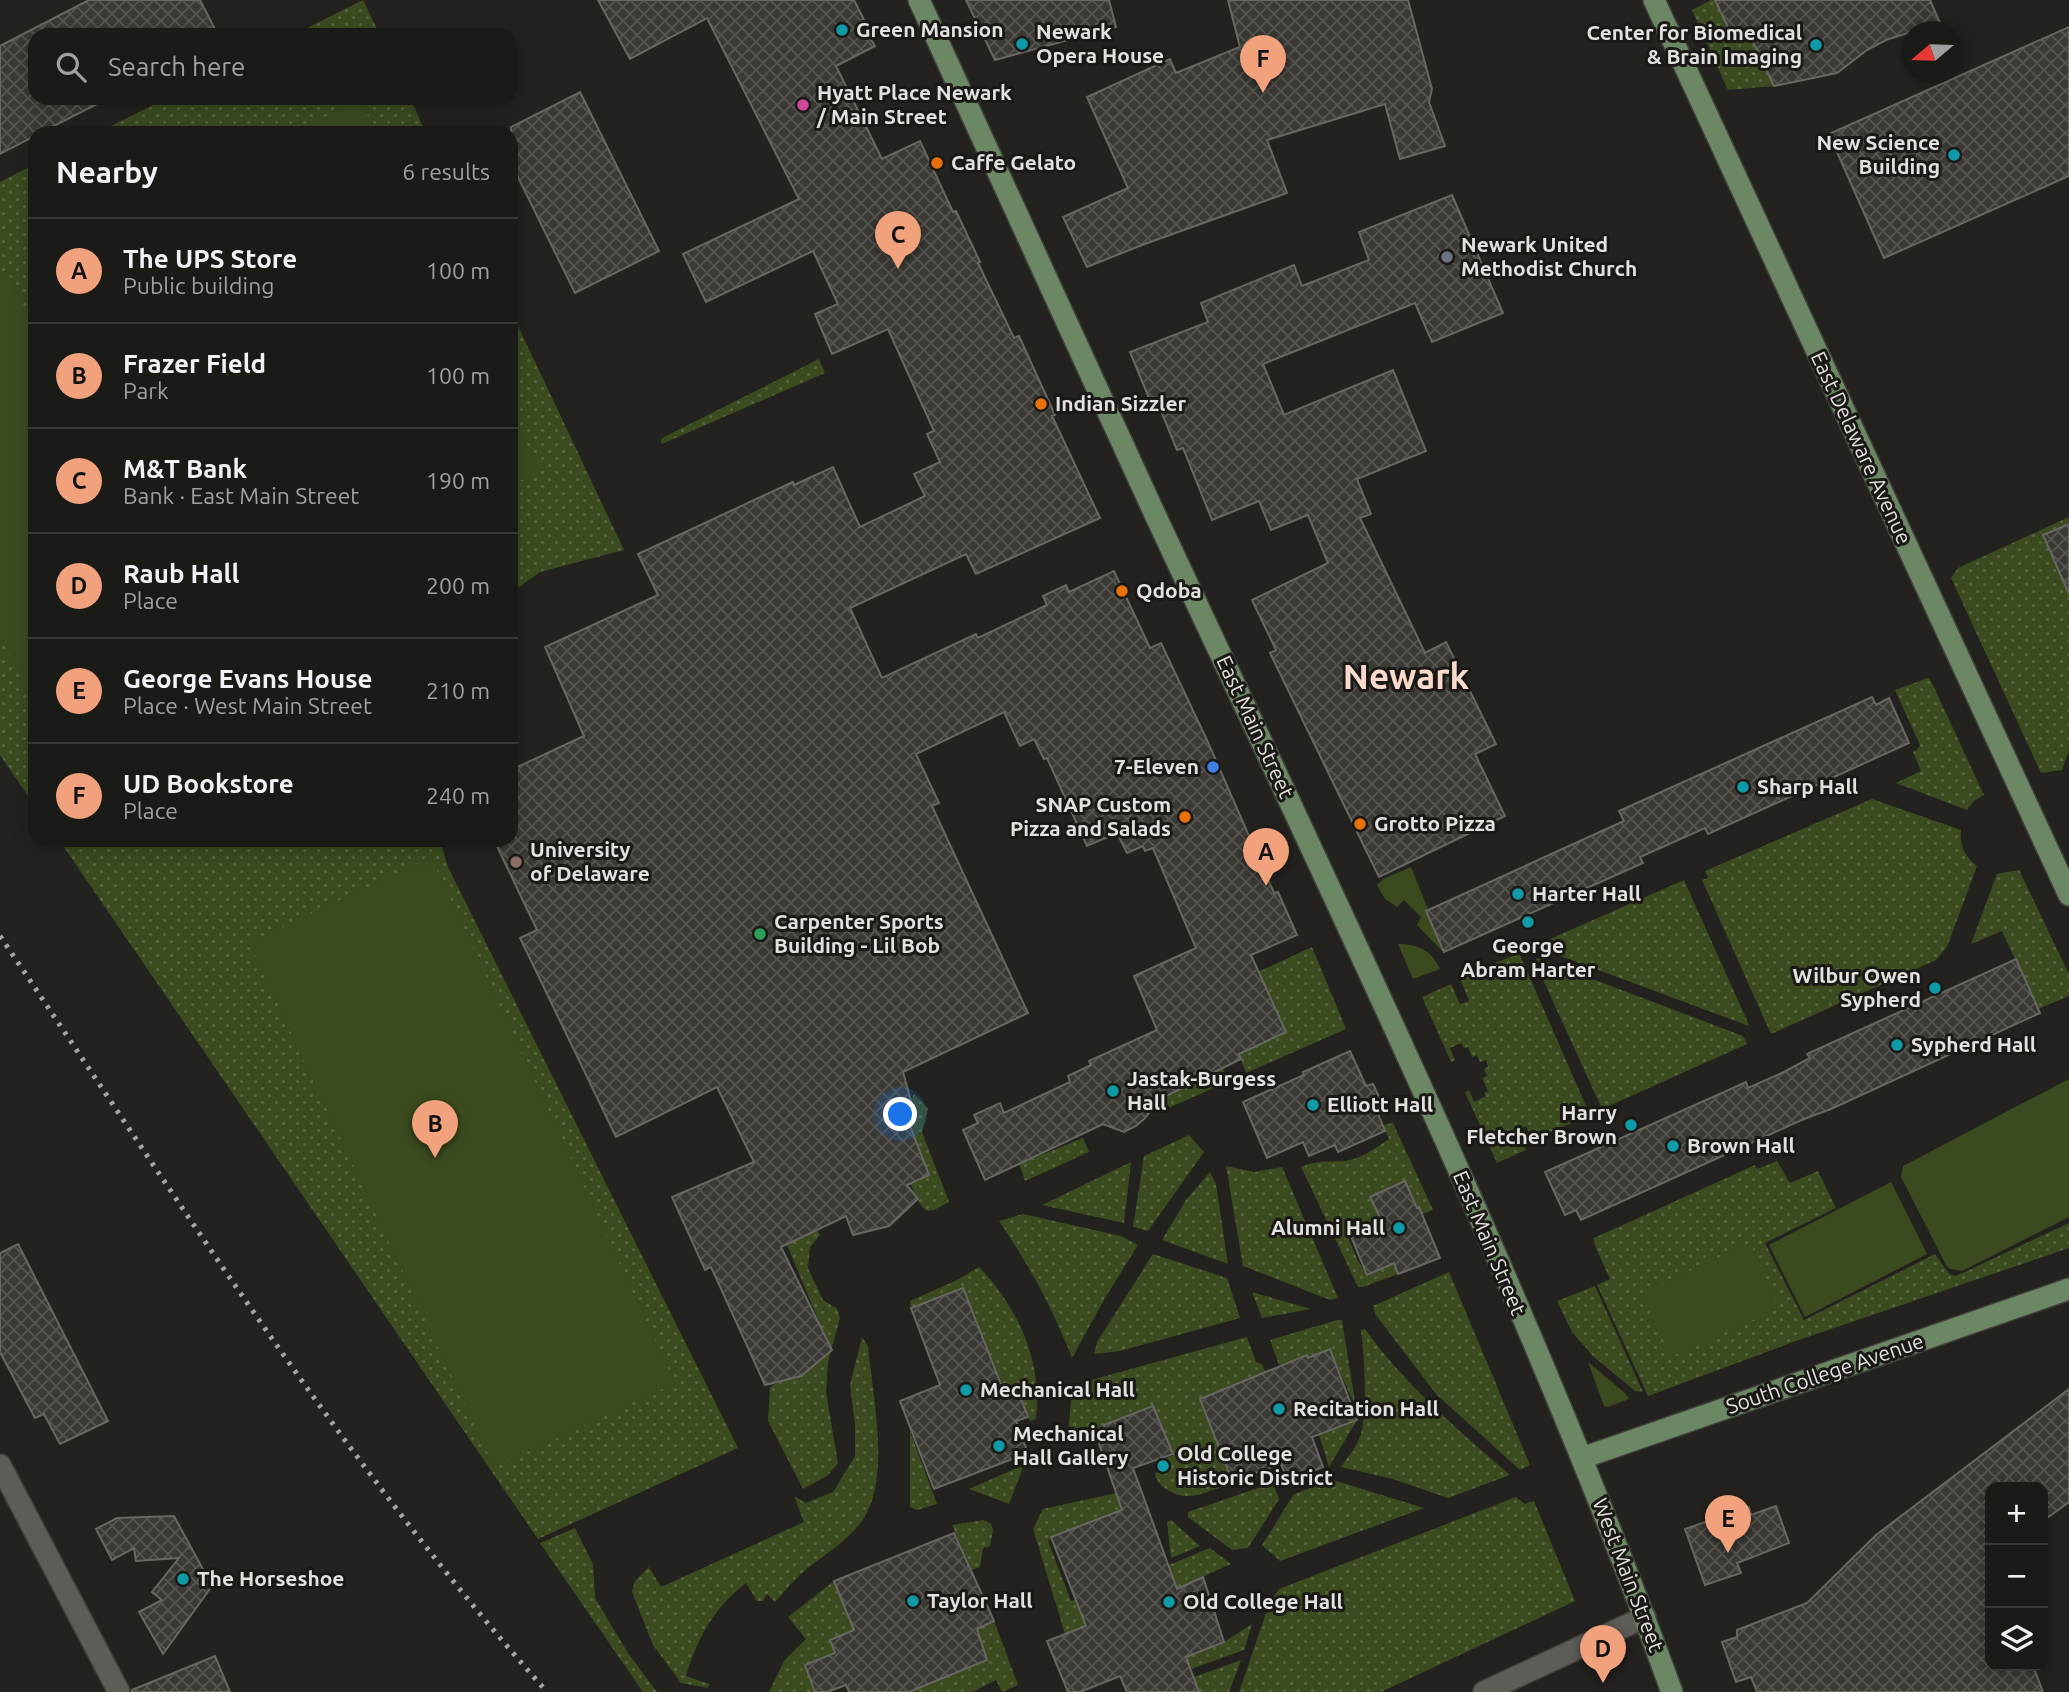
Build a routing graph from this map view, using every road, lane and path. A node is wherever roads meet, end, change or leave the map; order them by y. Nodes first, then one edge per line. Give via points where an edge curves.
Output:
1 (919, 0) edge
2 (1654, 0) edge
3 (2069, 895) edge
4 (2069, 1289) edge
5 (1582, 1458) junction
6 (0, 1465) edge
7 (1645, 1618) junction
8 (119, 1692) edge
9 (1484, 1692) edge
10 (1672, 1692) edge

1 - 5 main road, East Main Street via 1378,992
2 - 3 main road, East Delaware Avenue
4 - 5 main road, South College Avenue
5 - 7 main road, West Main Street
6 - 8 main road
7 - 9 main road
7 - 10 main road, West Main Street

